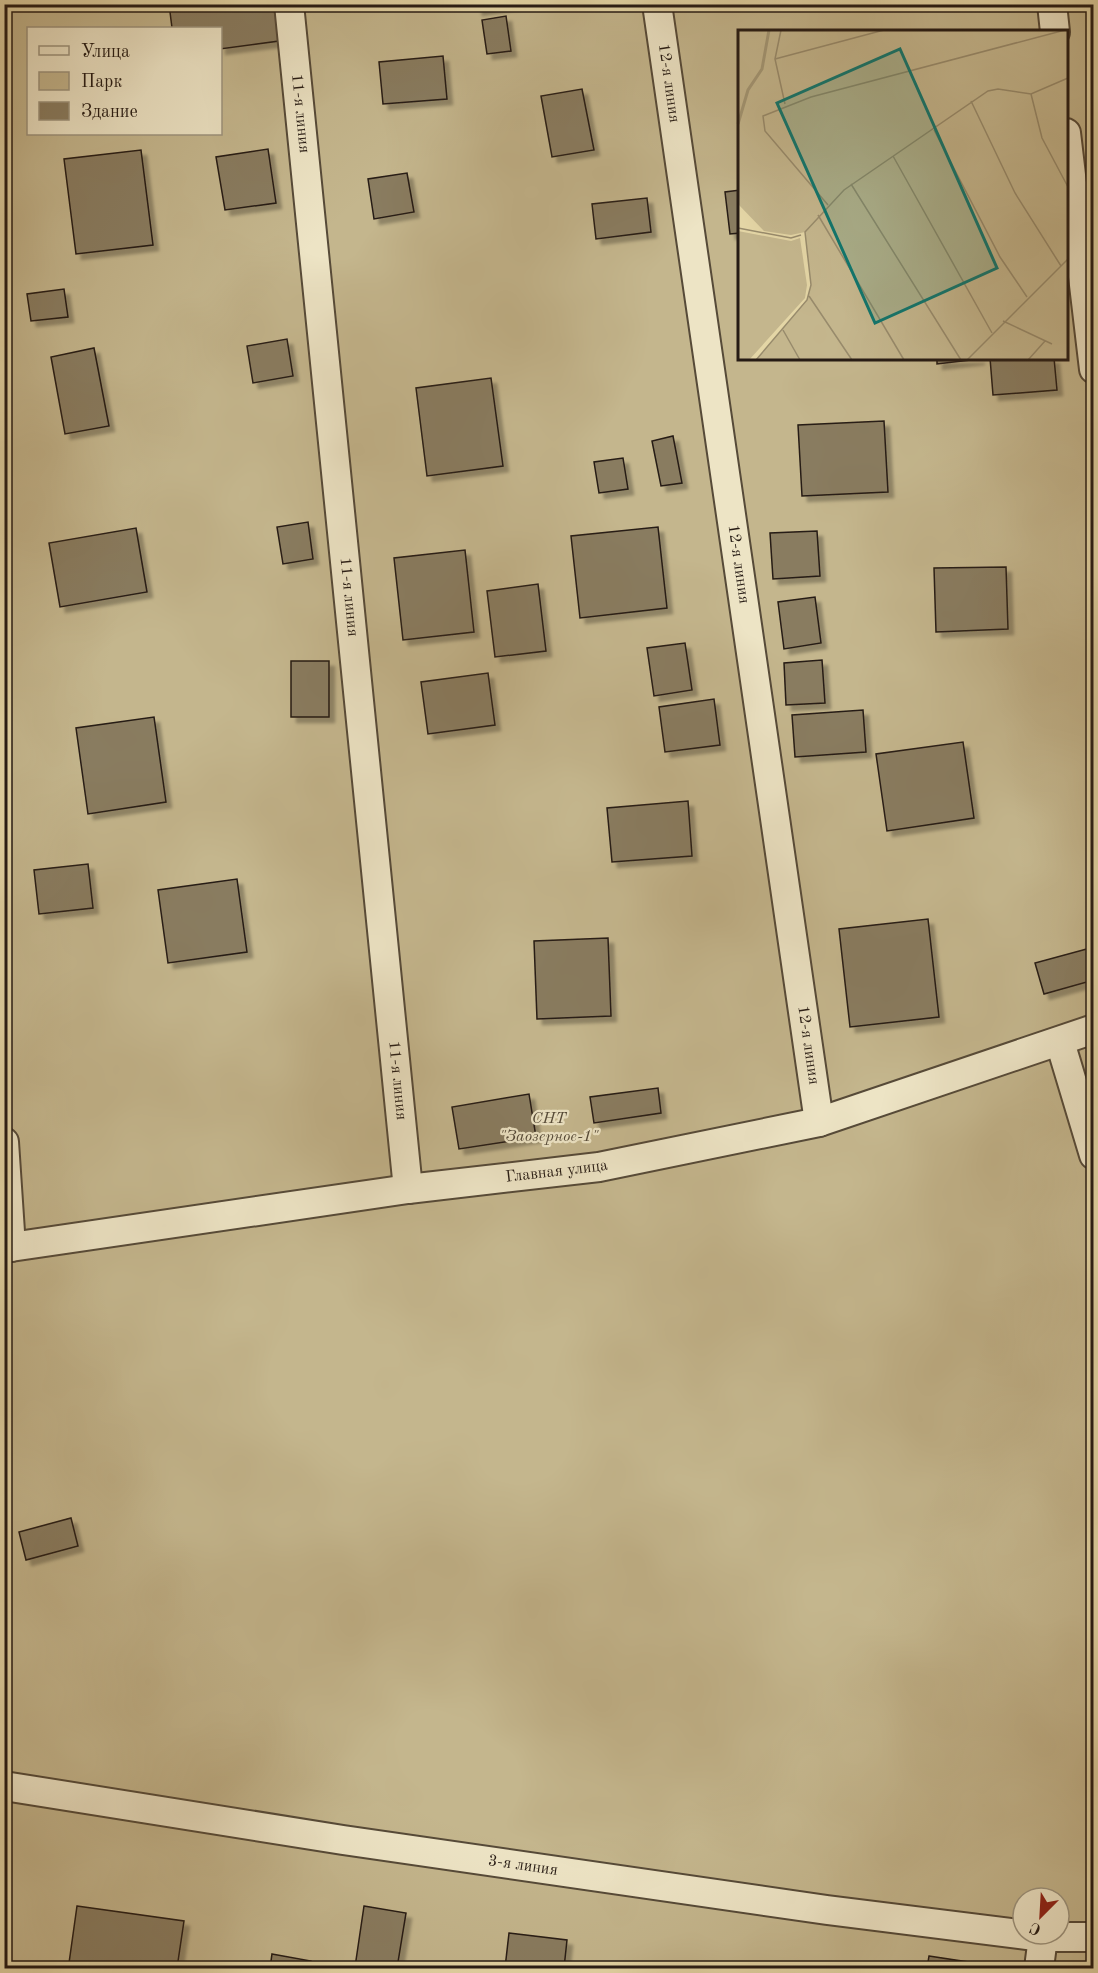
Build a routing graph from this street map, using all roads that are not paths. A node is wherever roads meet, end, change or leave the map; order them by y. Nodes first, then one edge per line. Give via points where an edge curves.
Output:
1 (289, 4) edge
2 (657, 4) edge
3 (1052, 4) edge
4 (1055, 30) edge
5 (1068, 150) edge
6 (1094, 369) edge
7 (1094, 1029) edge
8 (1060, 1042) junction
9 (819, 1122) junction
10 (4, 1142) edge
11 (1094, 1155) edge
12 (408, 1189) junction
13 (8, 1248) edge
14 (4, 1786) edge
15 (1011, 1933) edge
16 (1071, 1937) edge
17 (1094, 1937) edge
18 (1042, 1946) edge
19 (1040, 1968) edge

1 - 12 street, 11-я линия
2 - 9 street, 12-я линия
3 - 4 street
5 - 6 street
7 - 8 street, Главная улица
8 - 9 street, Главная улица
8 - 11 street
9 - 12 street, Главная улица via 599,1167
10 - 13 street
12 - 13 street, Главная улица
14 - 15 street, 3-я линия via 343,1840
16 - 17 street, 3-я линия
18 - 19 street

